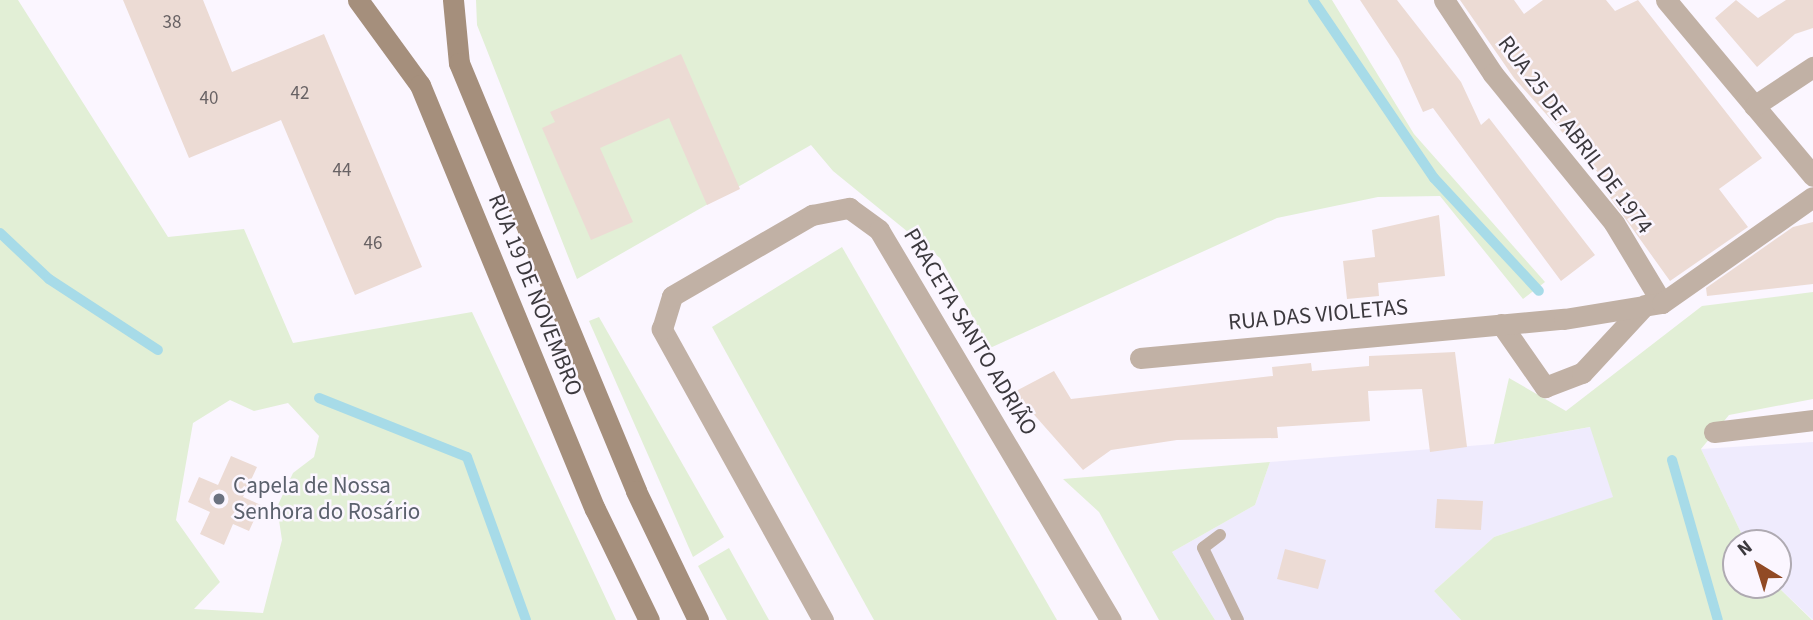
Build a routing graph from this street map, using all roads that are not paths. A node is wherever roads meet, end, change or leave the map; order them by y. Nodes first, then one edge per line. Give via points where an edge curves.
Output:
1 (358, 0) edge
2 (453, 0) edge
3 (1444, 0) edge
4 (1666, 0) edge
5 (1813, 67) edge
6 (1754, 106) junction
7 (1813, 176) edge
8 (1813, 197) edge
9 (1653, 304) junction
10 (1501, 324) junction
11 (1140, 358) dead end
12 (1813, 420) edge
13 (1714, 432) dead end
14 (1220, 535) dead end
15 (649, 620) edge
16 (698, 620) edge
17 (823, 620) edge
18 (1111, 620) edge
19 (1238, 620) edge

1 - 15 street, RUA 19 DE NOVEMBRO via 420,85 595,509
2 - 16 street, RUA 19 DE NOVEMBRO via 458,63 636,491
3 - 9 street, RUA 25 DE ABRIL DE 1974 via 1493,74 1614,223
4 - 6 street
5 - 6 street
6 - 7 street
8 - 9 street, RUA DAS VIOLETAS
9 - 10 street, RUA DAS VIOLETAS
9 - 10 street, RUA DAS VIOLETAS via 1582,373 1545,387
10 - 11 street, RUA DAS VIOLETAS
12 - 13 street
14 - 19 lane via 1203,548
17 - 18 street, PRACETA SANTO ADRIÃO via 662,329 672,296 812,215 849,208 879,230

